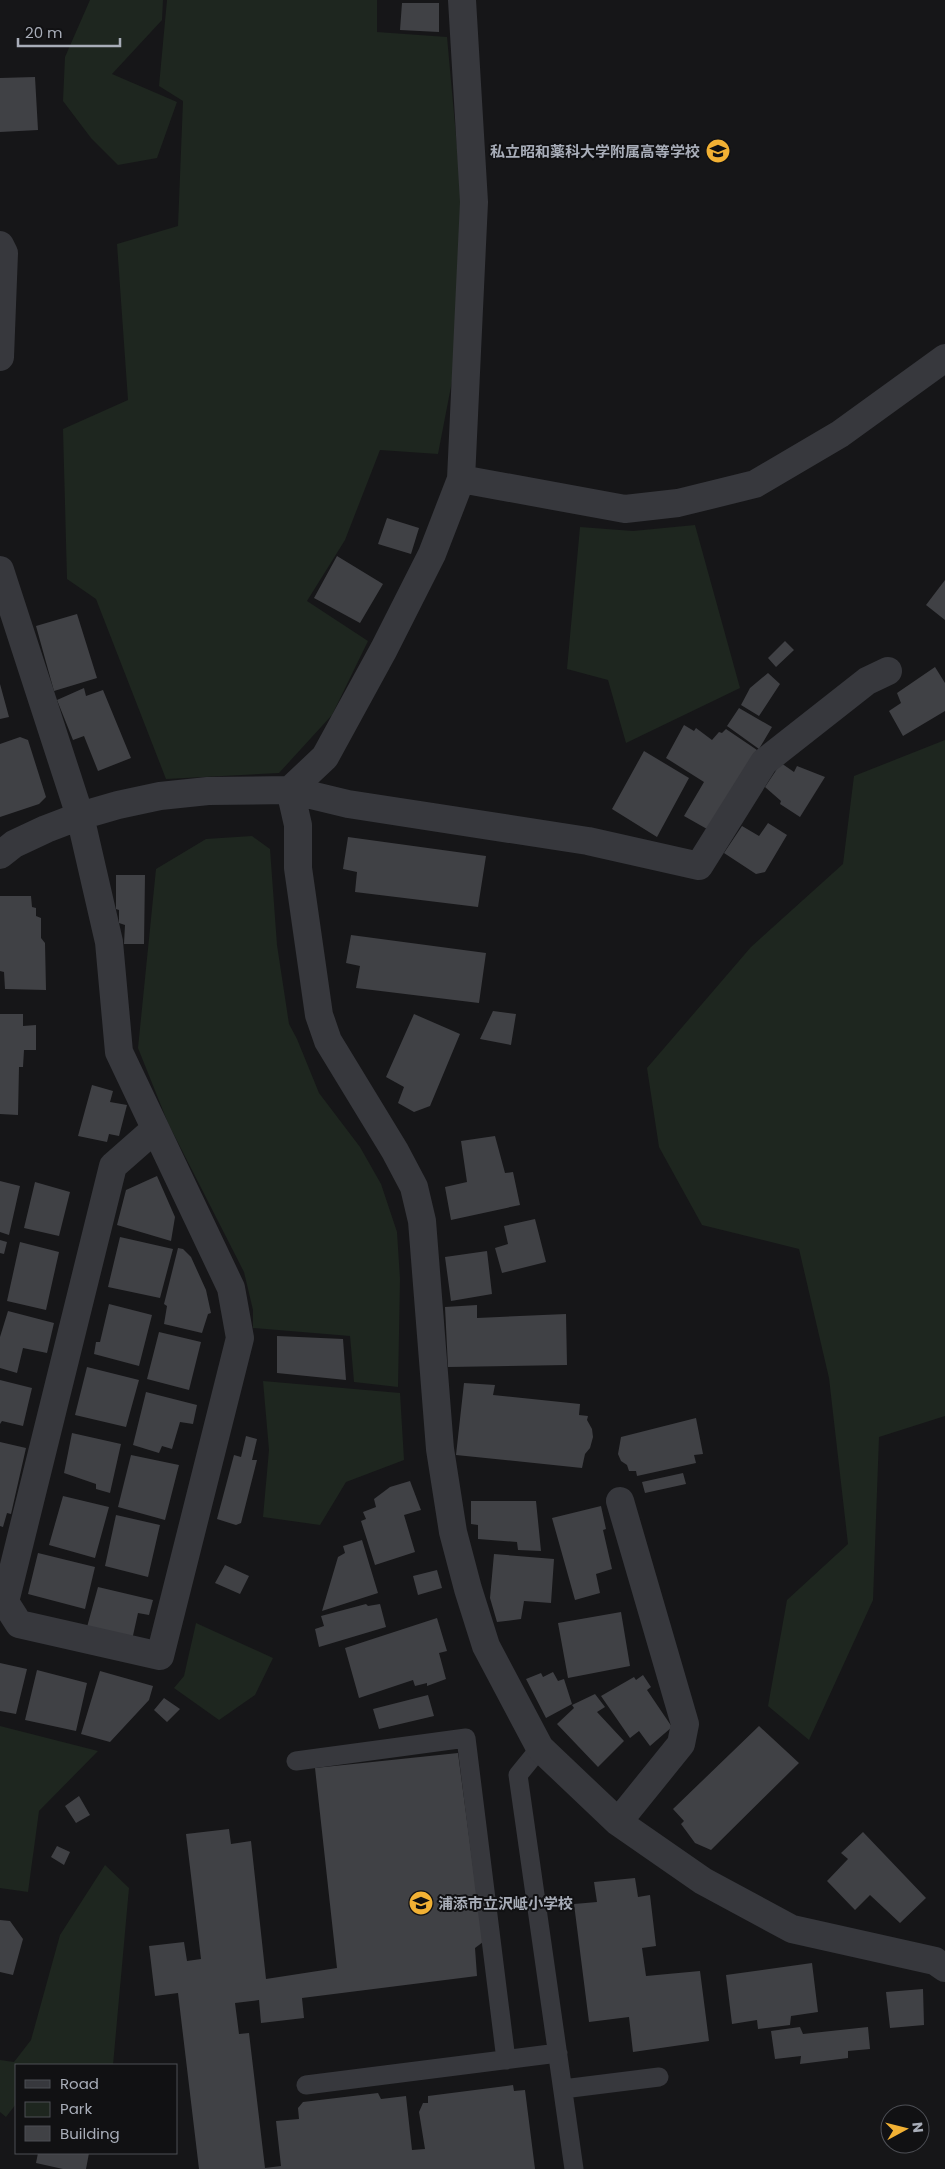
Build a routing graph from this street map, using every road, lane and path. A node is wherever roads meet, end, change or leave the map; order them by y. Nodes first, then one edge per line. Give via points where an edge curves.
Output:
1 (462, 0) edge
2 (0, 245) edge
3 (0, 357) edge
4 (945, 358) edge
5 (461, 479) junction
6 (0, 570) edge
7 (888, 671) dead end
8 (290, 790) junction
9 (80, 816) junction
10 (0, 855) edge
11 (155, 1129) junction
12 (620, 1501) dead end
13 (540, 1748) junction
14 (296, 1761) dead end
15 (618, 1822) junction
16 (945, 1968) edge
17 (558, 2053) junction
18 (506, 2060) junction
19 (659, 2078) dead end
20 (306, 2085) dead end
21 (563, 2089) junction
22 (574, 2169) edge

1 - 5 street via 474,202
2 - 3 street via 4,253
4 - 5 street via 840,434 756,484 678,503 625,509
5 - 8 street via 432,554 325,757
6 - 9 street
7 - 8 street via 867,681 764,762 699,866 588,841 348,804
8 - 9 street via 208,791 160,796
8 - 13 street via 298,825 298,868 318,1015 328,1041 396,1152 414,1188 422,1221 440,1450 453,1532 486,1646
9 - 10 street via 14,844
9 - 11 street via 109,942 119,1052
11 - 11 street via 231,1288 240,1338 160,1656 19,1624 5,1602 113,1166
12 - 15 street via 685,1724 682,1744
13 - 15 street
13 - 17 lane via 518,1775
14 - 18 lane via 466,1738
15 - 16 street via 703,1881 792,1929 934,1961
17 - 18 lane
17 - 21 lane
18 - 20 lane
19 - 21 lane
21 - 22 lane

